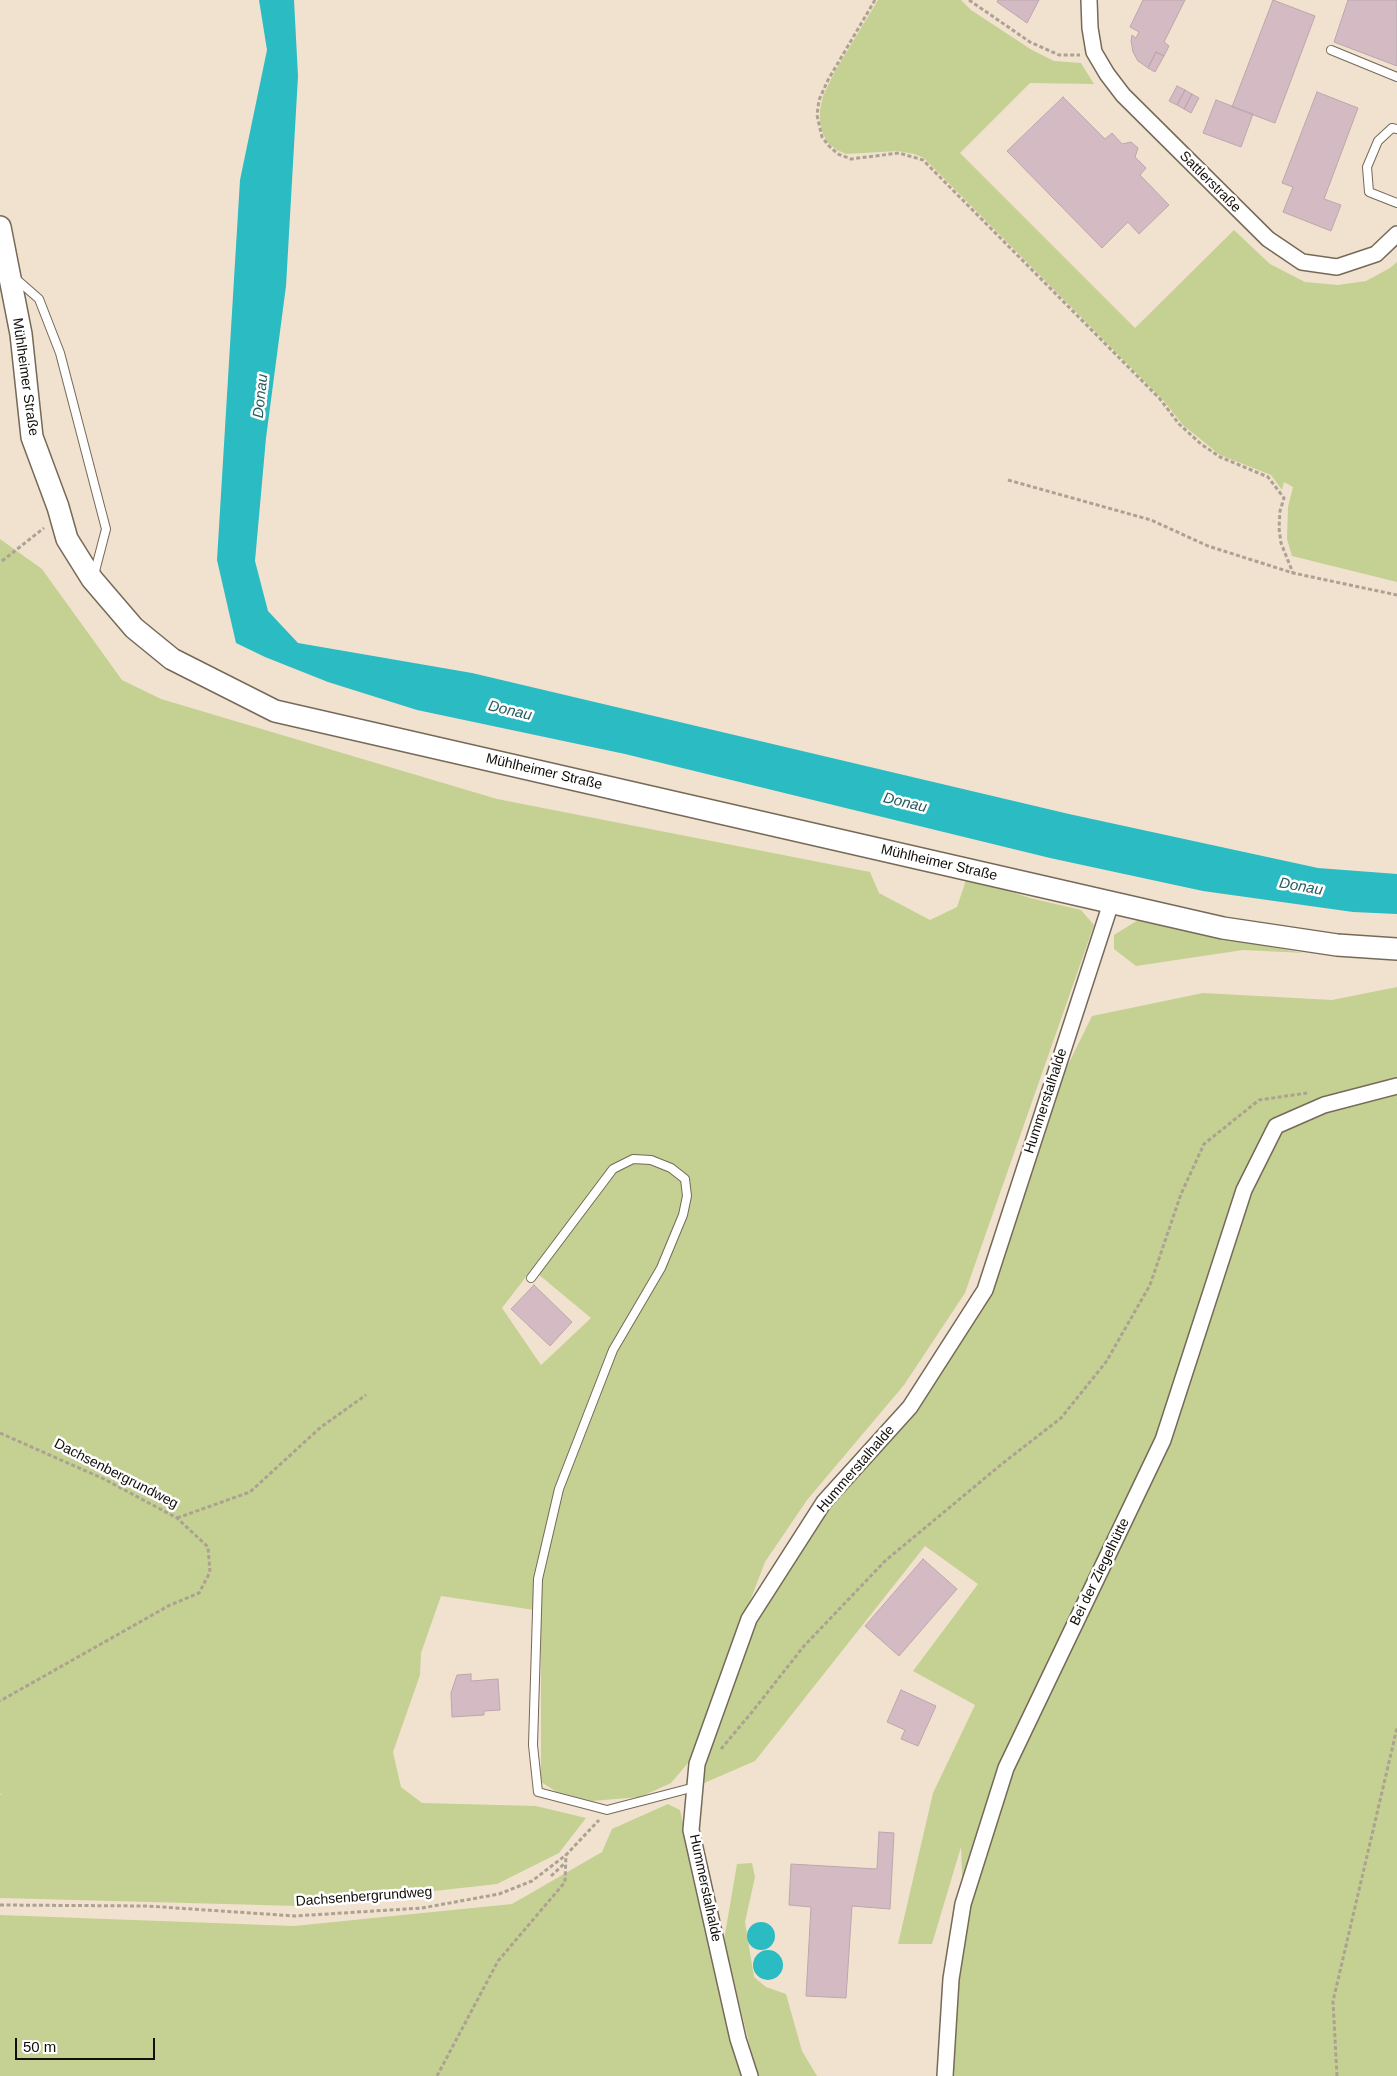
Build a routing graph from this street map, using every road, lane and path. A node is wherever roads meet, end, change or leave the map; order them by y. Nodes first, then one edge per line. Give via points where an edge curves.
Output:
1 (874, 0) edge
2 (969, 0) edge
3 (1089, 0) edge
4 (1331, 50) dead end
5 (1094, 52) junction
6 (1397, 78) edge
7 (1397, 130) edge
8 (1397, 202) edge
9 (0, 227) edge
10 (1397, 234) edge
11 (9, 272) junction
12 (1008, 480) dead end
13 (58, 507) junction
14 (2, 561) dead end
15 (1293, 573) junction
16 (92, 579) junction
17 (1397, 595) edge
18 (1111, 903) junction
19 (1397, 949) edge
20 (1397, 1086) edge
21 (1316, 1091) dead end
22 (531, 1278) dead end
23 (366, 1395) dead end
24 (0, 1433) edge
25 (177, 1518) junction
26 (0, 1700) edge
27 (1397, 1728) edge
28 (716, 1754) dead end
29 (695, 1787) junction
30 (608, 1810) junction
31 (566, 1855) junction
32 (565, 1862) junction
33 (551, 1876) dead end
34 (0, 1906) edge
35 (437, 2076) edge
36 (750, 2076) edge
37 (945, 2076) edge
38 (1337, 2076) edge

1 - 15 path via 819,100 822,137 838,154 851,159 899,153 923,160 1160,399 1179,424 1220,457 1268,477 1284,498 1279,528 1281,543
2 - 5 path via 1030,42 1059,55
3 - 5 street, Sattlerstraße
4 - 6 lane
5 - 10 street, Sattlerstraße via 1124,95 1268,239 1302,262 1337,267 1376,254
7 - 8 lane via 1392,128 1378,141 1367,167 1369,192
9 - 11 main road, Mühlheimer Straße
11 - 13 main road, Mühlheimer Straße via 32,437
11 - 16 lane via 38,299 60,353 106,529
12 - 15 path via 1151,520 1208,546
13 - 14 path via 42,531
13 - 16 main road, Mühlheimer Straße via 68,539
15 - 17 path
16 - 18 main road, Mühlheimer Straße via 134,628 172,659 275,711
18 - 19 main road, Mühlheimer Straße via 1223,928 1337,945
18 - 29 street, Hummerstalhalde via 985,1290 910,1407 824,1502 749,1619 697,1764
20 - 37 street, Bei der Ziegelhütte via 1324,1105 1276,1126 1244,1190 1163,1440 1006,1768 963,1904 950,1979
21 - 28 path via 1260,1100 1204,1144 1180,1194 1150,1285 1106,1362 1061,1418 885,1561 804,1646
22 - 30 lane via 613,1170 633,1159 651,1160 671,1168 685,1179 687,1196 683,1215 661,1268 613,1350 559,1489 538,1579 533,1745 538,1792
23 - 25 path via 321,1427 250,1492
24 - 25 path, Dachsenbergrundweg via 104,1479
25 - 26 path, Dachsenbergrundweg via 208,1547 210,1572 198,1593 170,1605
27 - 38 path via 1333,2001
29 - 30 lane
29 - 36 street, Hummerstalhalde via 692,1830 738,2039
30 - 31 path, Dachsenbergrundweg
31 - 32 path
31 - 34 path, Dachsenbergrundweg via 532,1880 498,1894 422,1908 295,1916 147,1906
32 - 33 path
32 - 35 path via 565,1882 498,1961

